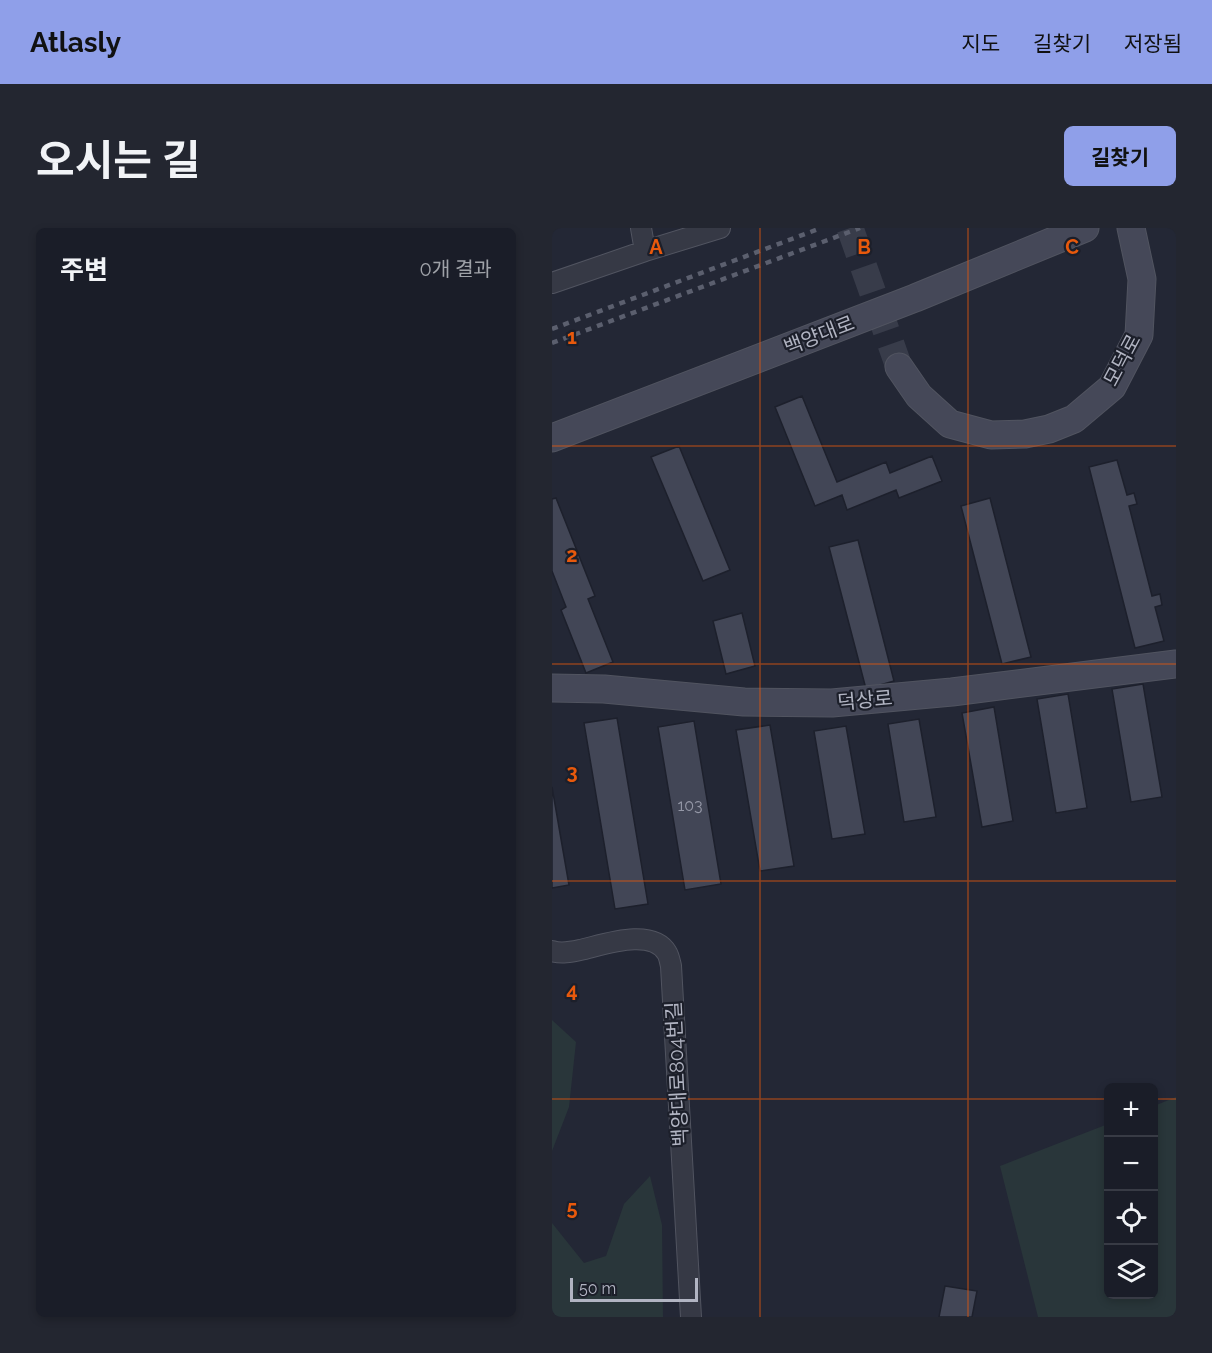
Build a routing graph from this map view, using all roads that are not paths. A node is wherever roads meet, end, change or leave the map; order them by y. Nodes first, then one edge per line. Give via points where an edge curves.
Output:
1 (641, 228) edge
2 (720, 228) edge
3 (1085, 228) edge
4 (1131, 228) edge
5 (645, 250) junction
6 (552, 283) edge
7 (900, 366) tunnel mouth
8 (552, 438) edge
9 (1176, 664) edge
10 (552, 688) edge
11 (552, 951) edge
12 (691, 1317) edge

1 - 5 street
2 - 5 street
3 - 8 main road, 백양대로
4 - 7 main road, 모덕로 via 1142,279 1139,335 1112,387 1074,419 1025,434 991,435 950,424 919,396
5 - 6 street
9 - 10 main road, 덕상로 via 832,703 744,702
11 - 12 street, 백양대로804번길 via 640,938 653,940 667,953 671,966

